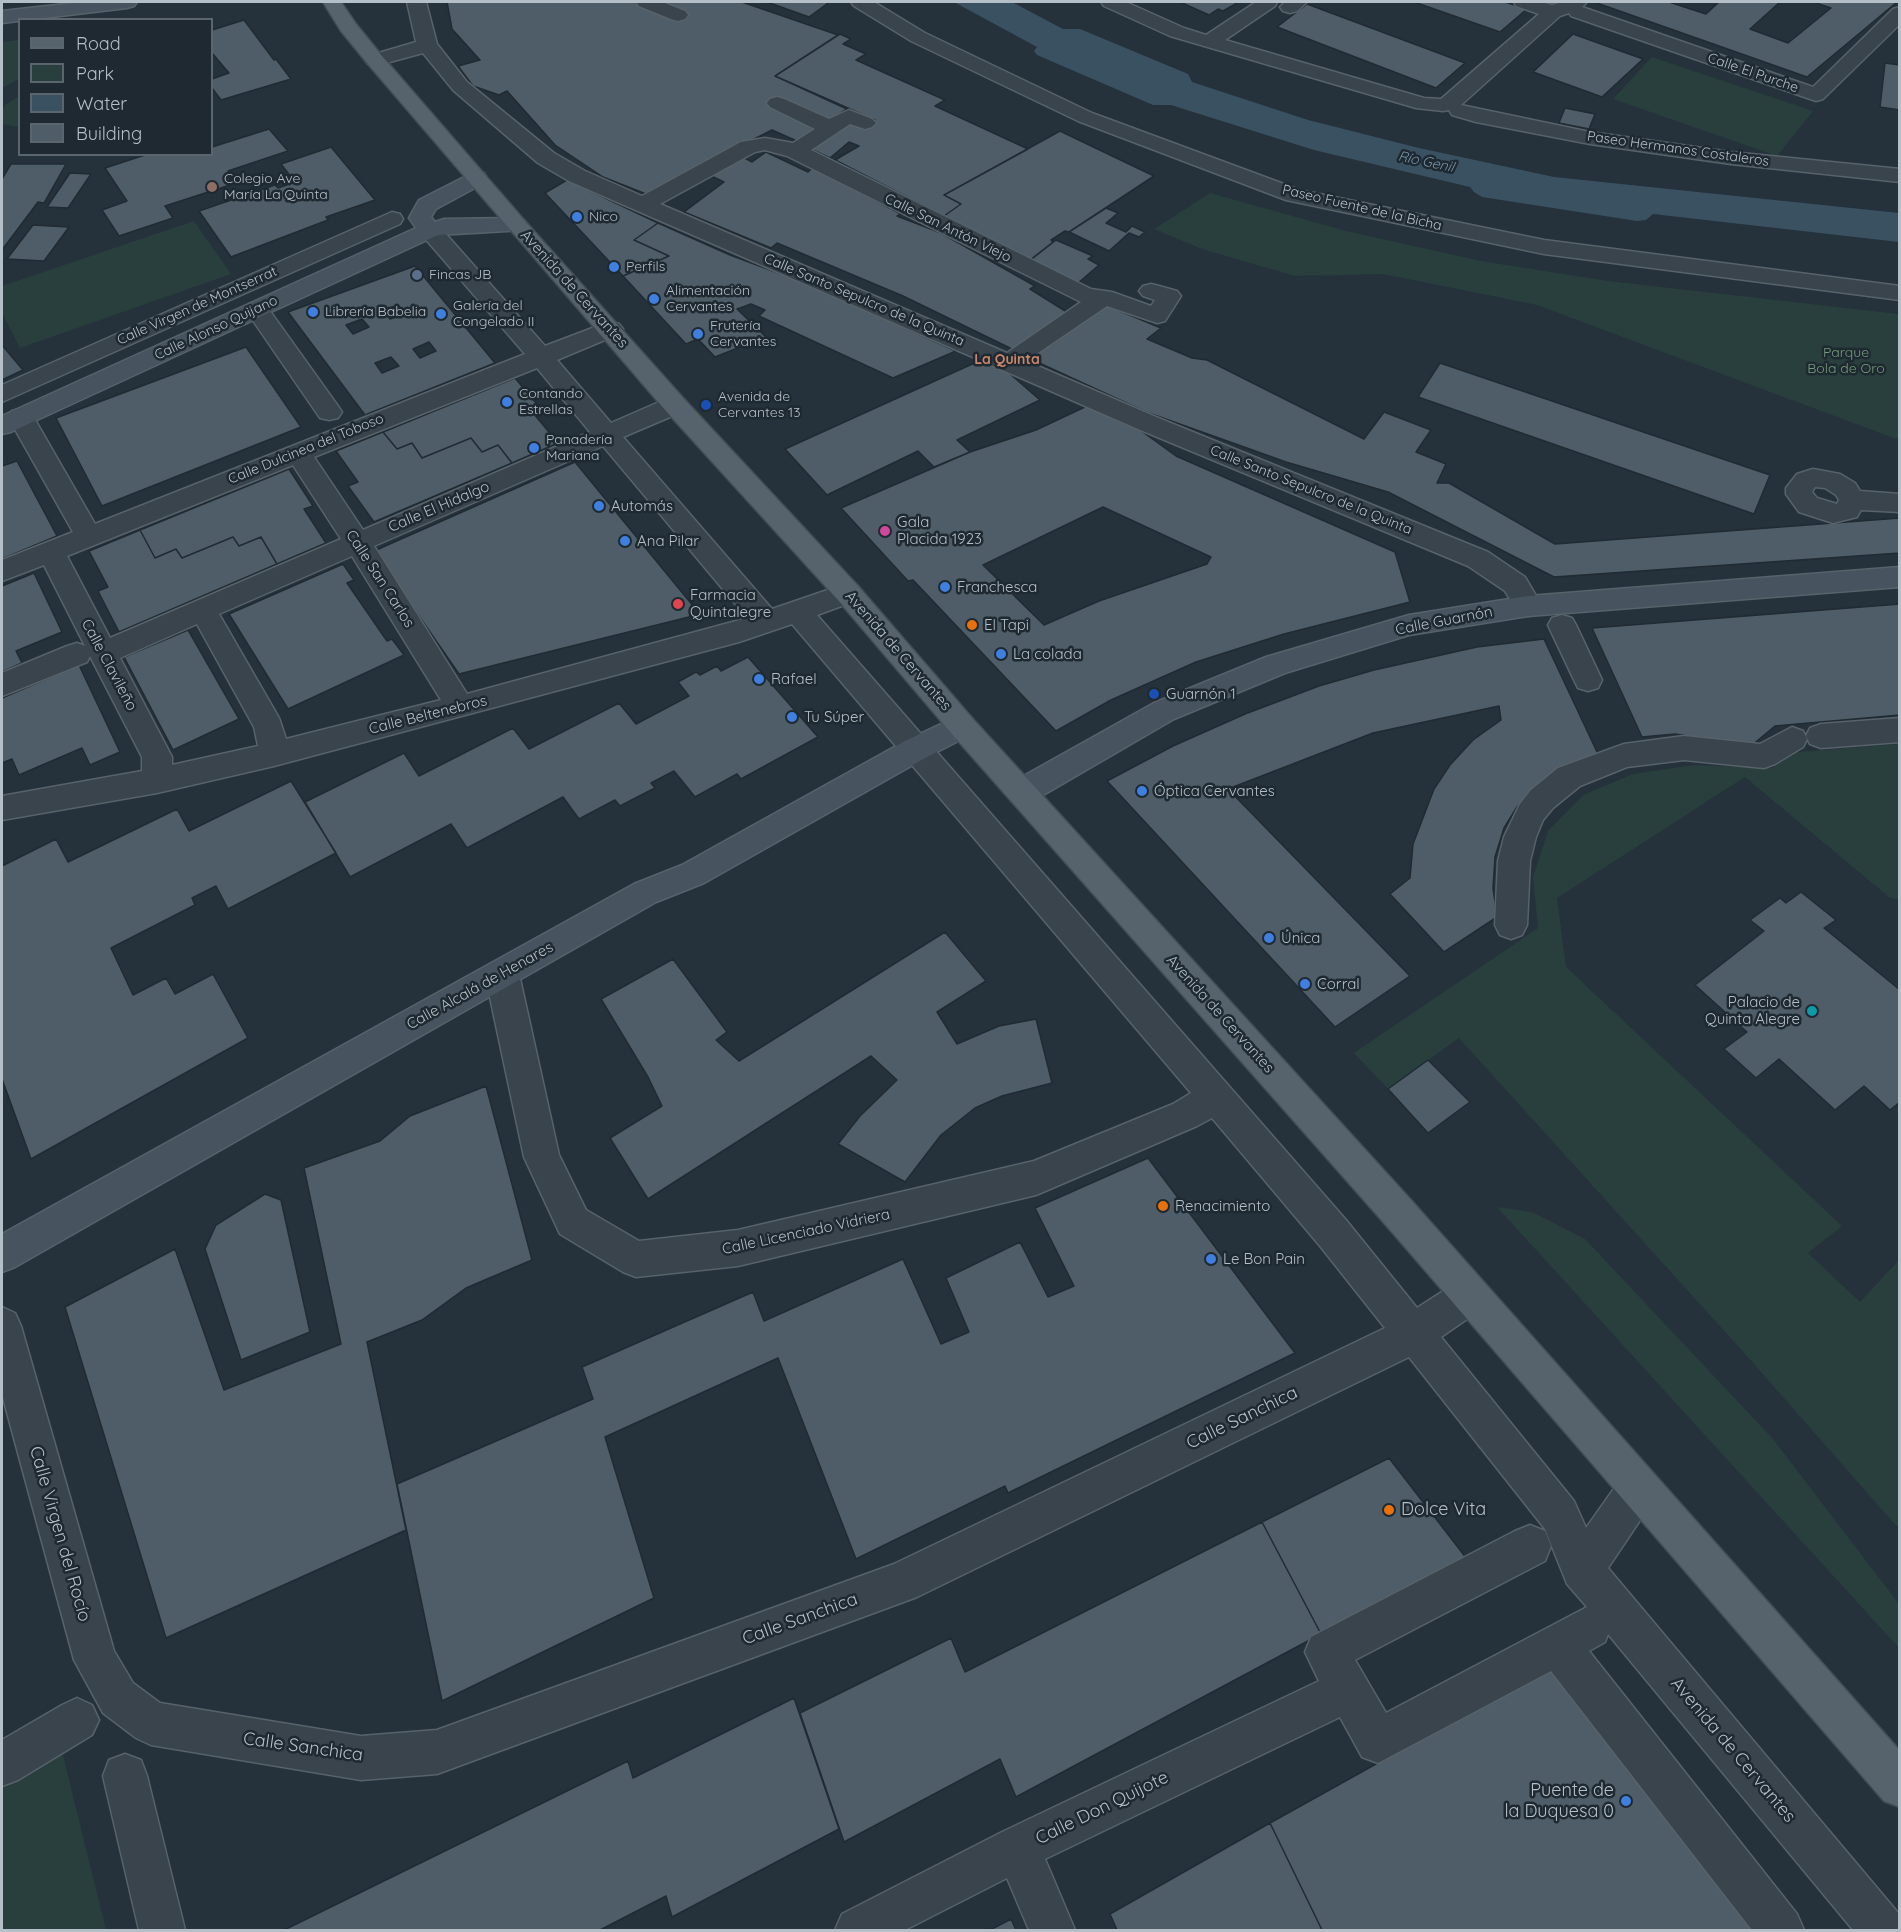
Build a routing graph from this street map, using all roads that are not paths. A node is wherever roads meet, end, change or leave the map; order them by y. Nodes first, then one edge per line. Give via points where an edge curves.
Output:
1 (127, 2) edge
2 (332, 2) edge
3 (417, 2) edge
4 (646, 2) edge
5 (861, 2) edge
6 (1111, 2) edge
7 (1268, 2) edge
8 (1523, 2) edge
9 (1578, 7) edge
10 (1553, 12) junction
11 (1899, 13) edge
12 (678, 15) dead end
13 (2, 16) edge
14 (1209, 42) junction
15 (427, 45) junction
16 (375, 60) junction
17 (777, 103) dead end
18 (1451, 108) junction
19 (865, 123) dead end
20 (831, 128) junction
21 (795, 151) junction
22 (1899, 176) edge
23 (476, 178) junction
24 (640, 205) junction
25 (392, 219) dead end
26 (516, 225) junction
27 (430, 230) junction
28 (1151, 291) dead end
29 (1899, 292) edge
30 (1104, 297) junction
31 (257, 309) junction
32 (611, 329) junction
33 (1017, 356) dead end
34 (541, 357) junction
35 (2, 394) edge
36 (675, 405) junction
37 (329, 412) dead end
38 (11, 421) edge
39 (607, 434) junction
40 (297, 452) junction
41 (1852, 500) dead end
42 (1899, 503) edge
43 (89, 537) junction
44 (357, 542) junction
45 (51, 552) junction
46 (2, 571) edge
47 (1899, 577) edge
48 (848, 593) junction
49 (1528, 606) junction
50 (202, 609) junction
51 (797, 611) junction
52 (766, 623) junction
53 (1562, 625) dead end
54 (90, 653) junction
55 (1588, 680) dead end
56 (2, 685) edge
57 (460, 707) junction
58 (962, 726) junction
59 (1899, 730) edge
60 (916, 749) junction
61 (274, 754) junction
62 (157, 781) junction
63 (1022, 792) junction
64 (2, 808) edge
65 (1511, 925) dead end
66 (502, 974) junction
67 (1215, 1098) junction
68 (2, 1254) edge
69 (1470, 1295) junction
70 (2, 1326) edge
71 (1413, 1334) junction
72 (1639, 1487) junction
73 (1530, 1546) dead end
74 (1582, 1569) junction
75 (1348, 1690) junction
76 (77, 1720) dead end
77 (151, 1723) joint
78 (2, 1764) edge
79 (125, 1776) dead end
80 (1899, 1785) edge
81 (1018, 1848) junction
82 (162, 1930) edge
83 (858, 1930) edge
84 (1052, 1930) edge
85 (1781, 1930) edge
86 (1883, 1930) edge

1 - 13 street
2 - 16 main road, Avenida de Cervantes
3 - 15 street, Calle Santo Sepulcro de la Quinta
4 - 12 street
5 - 29 street, Paseo Fuente de la Bicha via 918,38 1084,117 1294,195 1544,246
6 - 14 street, Paseo Hermanos Costaleros
7 - 14 street
8 - 10 street
9 - 10 street, Calle El Purche
9 - 11 street, Calle El Purche via 1816,95
10 - 18 street, Calle El Purche via 1452,102
14 - 18 street, Paseo Hermanos Costaleros via 1413,101
15 - 16 street
15 - 24 street, Calle Santo Sepulcro de la Quinta via 460,86 546,158
16 - 23 main road, Avenida de Cervantes
17 - 20 street
18 - 22 street, Paseo Hermanos Costaleros via 1590,138
19 - 20 street via 849,116
20 - 21 street
21 - 24 street, Calle San Antón Viejo via 765,144 749,147
21 - 30 street, Calle San Antón Viejo via 1086,296
23 - 26 main road, Avenida de Cervantes
23 - 27 street via 427,205 420,218
24 - 49 street, Calle Santo Sepulcro de la Quinta via 1148,423 1478,559 1515,584
25 - 35 street, Calle Virgen de Montserrat
26 - 27 street, Calle Alonso Quijano via 444,226
26 - 32 main road, Avenida de Cervantes
27 - 31 street, Calle Alonso Quijano
27 - 34 street
28 - 30 street, Calle San Antón Viejo via 1168,297 1157,316
30 - 33 street
31 - 37 street
31 - 38 street, Calle Alonso Quijano
32 - 34 street, Calle Dulcinea del Toboso
32 - 36 main road, Avenida de Cervantes
34 - 39 street
34 - 40 street, Calle Dulcinea del Toboso
36 - 39 street, Calle El Hidalgo
36 - 48 main road, Avenida de Cervantes
38 - 43 street
39 - 44 street, Calle El Hidalgo
39 - 52 street
40 - 43 street, Calle Dulcinea del Toboso
40 - 44 street, Calle San Carlos
41 - 42 street
43 - 45 street, Calle Dulcinea del Toboso
44 - 50 street, Calle El Hidalgo
44 - 57 street, Calle San Carlos
45 - 46 street, Calle Dulcinea del Toboso
45 - 54 street, Calle Clavileño
47 - 49 street, Calle Guarnón
48 - 51 street, Calle Beltenebros
48 - 58 main road, Avenida de Cervantes
49 - 63 street, Calle Guarnón via 1409,625 1276,665 1164,711
50 - 54 street, Calle El Hidalgo
50 - 61 street via 269,726
51 - 52 street, Calle Beltenebros
51 - 60 street, Avenida de Cervantes
52 - 57 street, Calle Beltenebros
53 - 55 street
54 - 56 street, Calle El Hidalgo
54 - 62 street, Calle Clavileño via 157,758
57 - 61 street, Calle Beltenebros
58 - 60 street, Calle Alcalá de Henares
58 - 63 main road, Avenida de Cervantes
59 - 65 street via 1807,737 1764,756 1684,748 1624,756 1569,777 1542,799 1520,837 1514,861
60 - 66 street, Calle Alcalá de Henares via 693,874 645,893
60 - 67 street, Avenida de Cervantes
61 - 62 street, Calle Beltenebros
62 - 64 street, Calle Beltenebros
63 - 69 main road, Avenida de Cervantes
66 - 67 street, Calle Licenciado Vidriera via 542,1157 573,1222 636,1259 738,1248 1036,1178 1145,1134
66 - 68 street, Calle Alcalá de Henares
67 - 71 street, Avenida de Cervantes via 1333,1233
69 - 71 street
69 - 72 main road, Avenida de Cervantes
70 - 77 street, Calle Virgen del Rocío via 95,1660 118,1698
71 - 74 street, Avenida de Cervantes via 1560,1515
71 - 77 street, Calle Sanchica via 902,1582 437,1752 361,1758
72 - 74 street
72 - 80 main road, Avenida de Cervantes
73 - 75 street via 1326,1652
74 - 86 street, Avenida de Cervantes
75 - 81 street, Calle Don Quijote
75 - 85 street via 1378,1741 1574,1636
76 - 78 street
79 - 82 street
81 - 83 street, Calle Don Quijote
81 - 84 street

